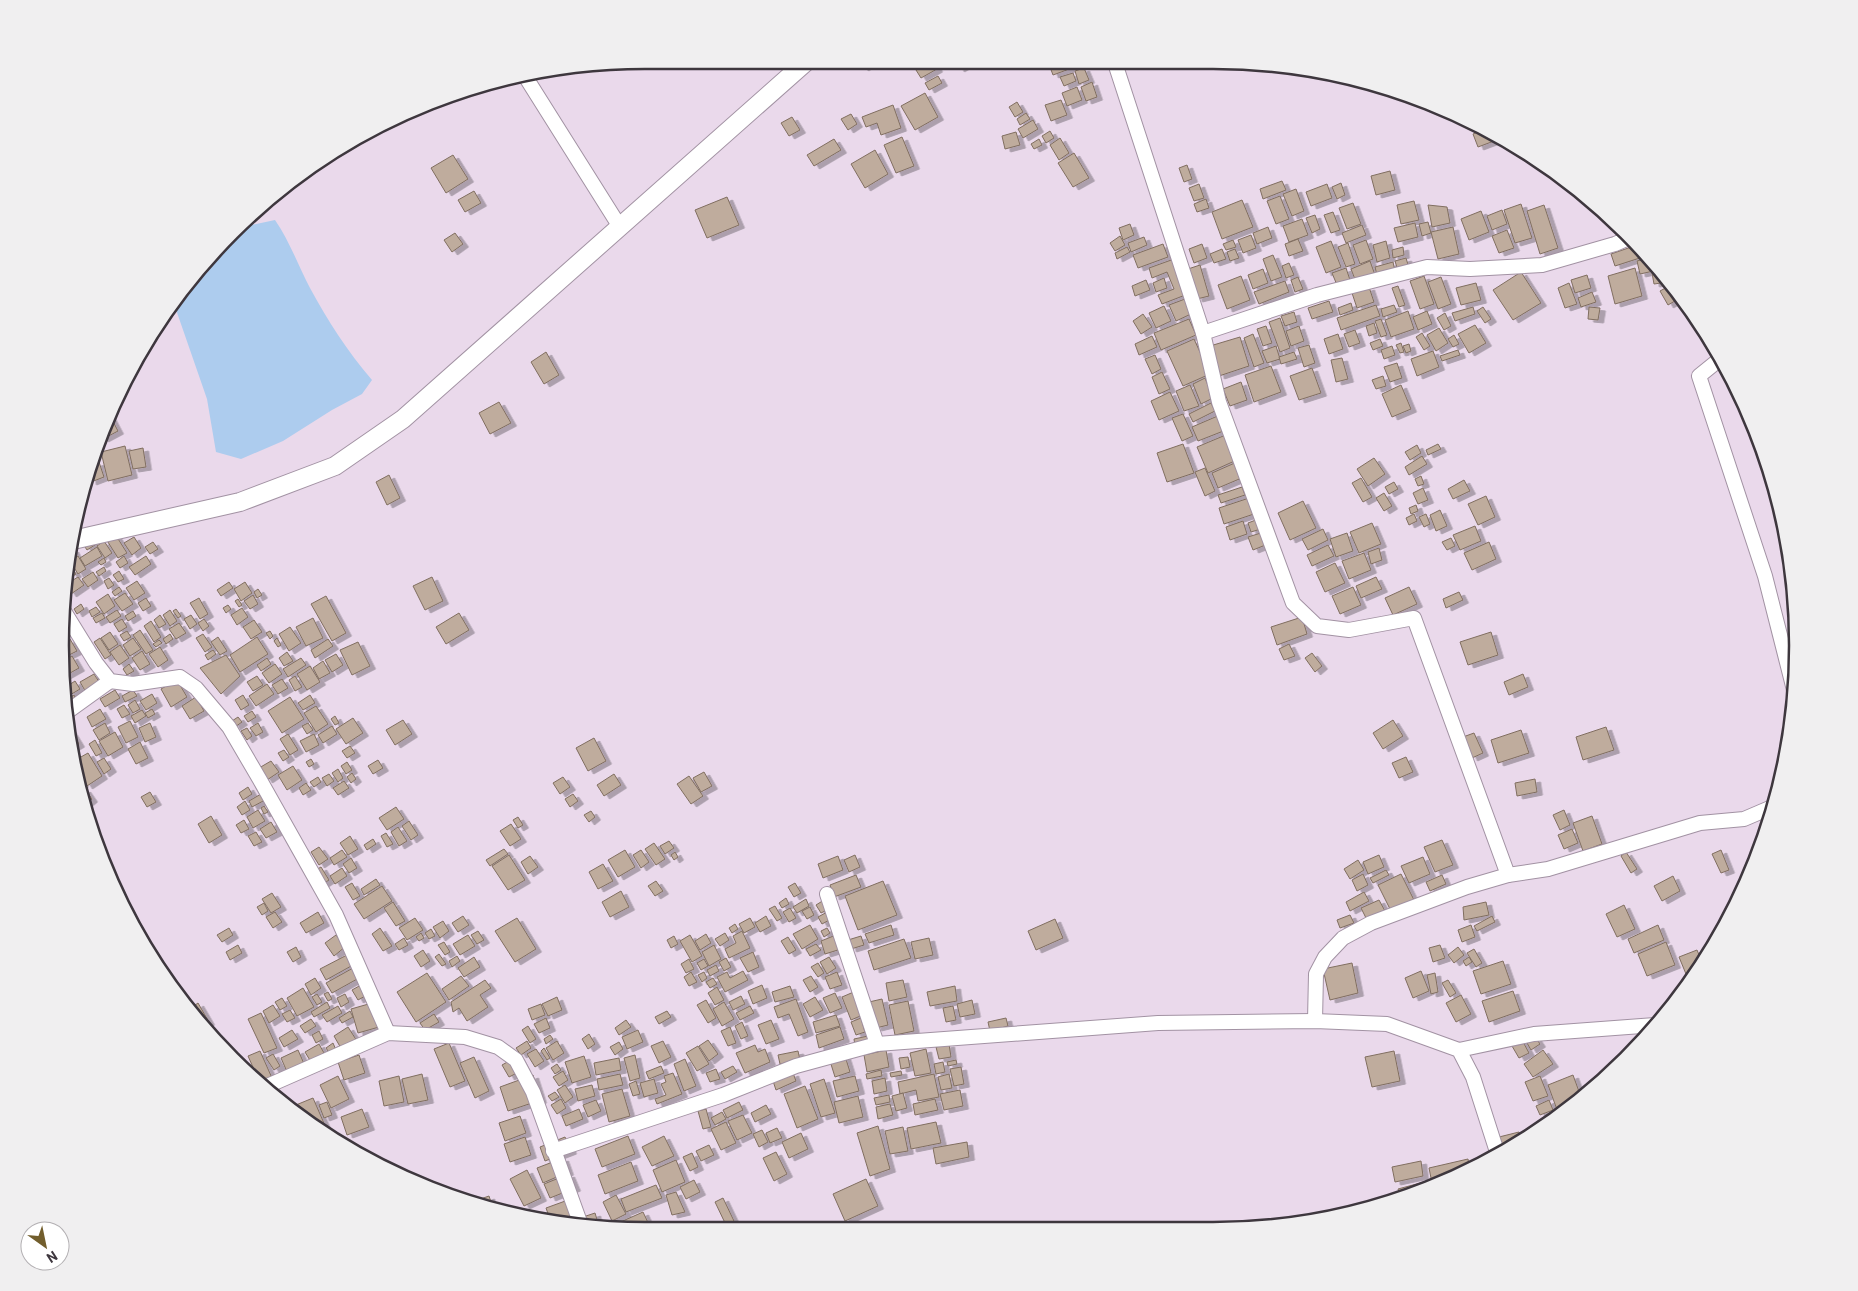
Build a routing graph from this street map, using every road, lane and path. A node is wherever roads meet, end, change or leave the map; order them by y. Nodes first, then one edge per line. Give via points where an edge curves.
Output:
1 (798, 69) edge
2 (1117, 69) edge
3 (528, 81) edge
4 (620, 227) junction
5 (1622, 241) edge
6 (1203, 333) junction
7 (1715, 363) edge
8 (79, 539) edge
9 (70, 620) edge
10 (1788, 668) edge
11 (110, 680) junction
12 (73, 707) edge
13 (1765, 810) edge
14 (1508, 875) junction
15 (827, 894) dead end
16 (1315, 1021) junction
17 (1646, 1026) edge
18 (388, 1033) junction
19 (876, 1044) junction
20 (1459, 1050) junction
21 (271, 1084) edge
22 (1495, 1148) edge
23 (553, 1151) junction
24 (578, 1218) edge

1 - 4 street
2 - 6 street
3 - 4 street
4 - 8 street via 403,419 335,466 240,502
5 - 6 street via 1542,265 1470,269 1428,267 1317,295
6 - 14 street via 1219,402 1294,603 1317,626 1349,630 1414,618
7 - 10 street via 1699,376 1765,576
9 - 11 street
11 - 12 street
11 - 18 street via 133,684 180,677 196,688 229,727 336,915
13 - 14 street via 1744,819 1700,823 1548,869
14 - 16 street via 1371,923 1343,938 1325,957 1316,974
15 - 19 street
16 - 19 street via 1158,1023
16 - 20 street via 1387,1024
17 - 20 street via 1534,1034
18 - 21 street
18 - 23 street via 465,1037 498,1047 516,1060 533,1092
19 - 23 street via 796,1066 722,1095
20 - 22 street via 1472,1077
23 - 24 street

